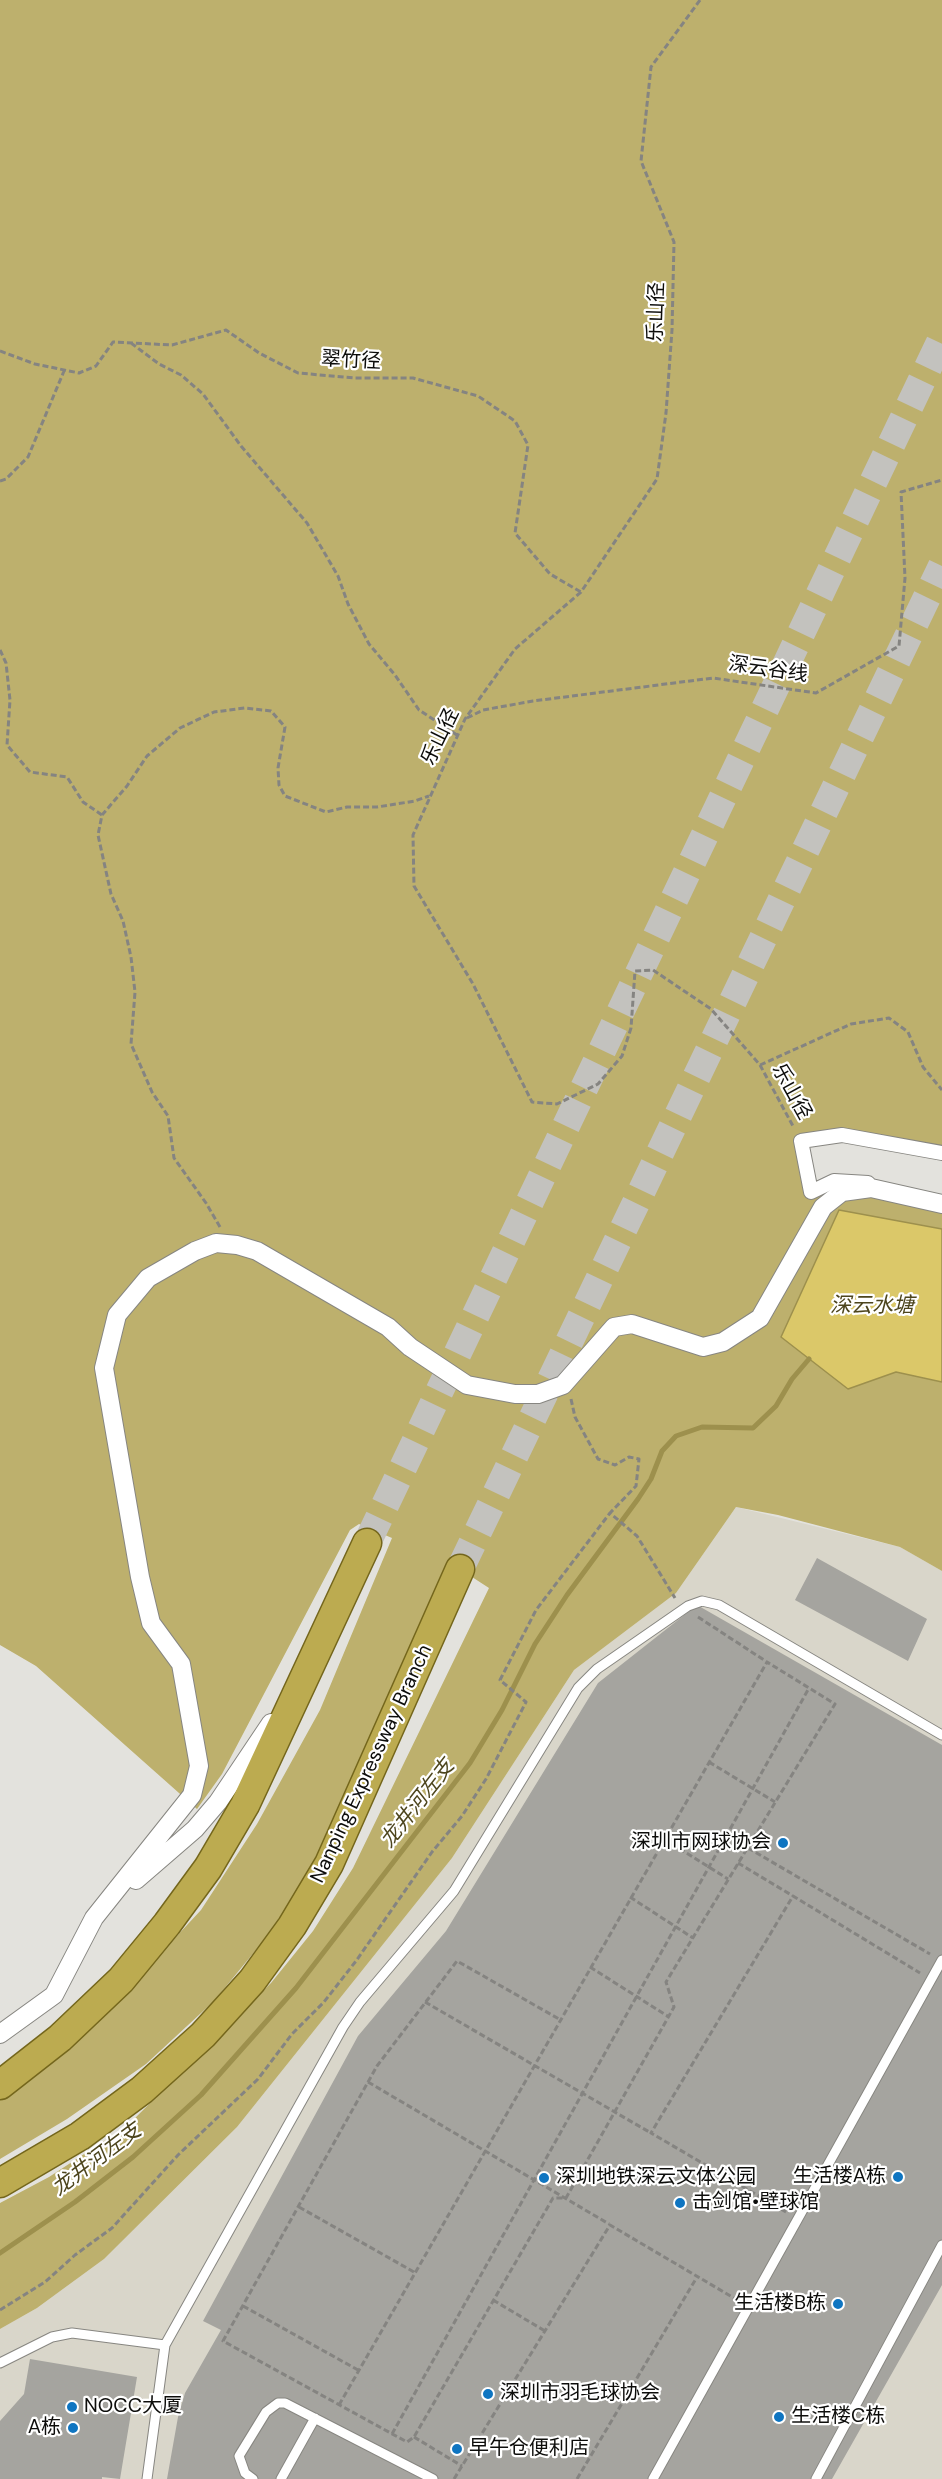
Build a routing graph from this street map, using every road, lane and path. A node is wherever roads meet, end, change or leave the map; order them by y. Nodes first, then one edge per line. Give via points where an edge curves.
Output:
1 (700, 0) edge
2 (131, 343) junction
3 (0, 351) edge
4 (64, 371) junction
5 (942, 480) edge
6 (0, 481) edge
7 (582, 592) junction
8 (0, 650) edge
9 (465, 719) junction
10 (457, 735) junction
11 (430, 795) junction
12 (102, 815) junction
13 (760, 1065) junction
14 (942, 1090) edge
15 (801, 1141) junction
16 (942, 1153) edge
17 (942, 1203) edge
18 (216, 1243) junction
19 (562, 1385) junction
20 (610, 1513) junction
21 (367, 1543) tunnel mouth
22 (460, 1569) tunnel mouth
23 (678, 1604) dead end
24 (695, 1615) dead end
25 (311, 1661) junction
26 (767, 1662) junction
27 (809, 1688) junction
28 (942, 1735) edge
29 (709, 1762) junction
30 (753, 1789) junction
31 (775, 1802) junction
32 (664, 1839) junction
33 (748, 1848) junction
34 (738, 1863) junction
35 (709, 1867) junction
36 (729, 1879) junction
37 (793, 1896) junction
38 (630, 1897) junction
39 (94, 1918) junction
40 (676, 1927) junction
41 (693, 1938) junction
42 (942, 1960) edge
43 (590, 1967) junction
44 (931, 1979) junction
45 (637, 1996) junction
46 (425, 2002) junction
47 (669, 2017) junction
48 (559, 2019) junction
49 (7, 2029) edge
50 (0, 2042) edge
51 (533, 2065) junction
52 (368, 2082) junction
53 (0, 2085) edge
54 (582, 2094) junction
55 (615, 2112) junction
56 (651, 2133) junction
57 (484, 2150) junction
58 (534, 2180) junction
59 (0, 2183) edge
60 (566, 2198) junction
61 (299, 2207) junction
62 (798, 2219) junction
63 (610, 2224) junction
64 (942, 2246) edge
65 (414, 2272) junction
66 (697, 2276) junction
67 (493, 2300) junction
68 (243, 2306) junction
69 (749, 2307) junction
70 (0, 2310) edge
71 (545, 2331) junction
72 (165, 2345) junction
73 (0, 2363) edge
74 (358, 2370) junction
75 (339, 2404) junction
76 (315, 2418) junction
77 (392, 2434) junction
78 (414, 2437) junction
79 (462, 2466) junction
80 (147, 2479) edge
81 (253, 2479) edge
82 (280, 2479) edge
83 (433, 2479) edge
84 (454, 2479) edge
85 (577, 2479) edge
86 (653, 2479) edge
87 (816, 2479) edge

1 - 7 path, 乐山径 via 651,67 641,161 674,242 666,413 657,479
2 - 4 path, 翠竹径 via 113,342 96,366 79,373
2 - 7 path, 翠竹径 via 172,345 226,330 298,373 413,378 478,396 515,421 528,445 515,533 550,574
2 - 10 path via 203,394 241,447 307,523 338,576 369,644 419,710
3 - 4 path, 翠竹径
4 - 6 path via 28,457
5 - 9 path, 深云谷线 via 902,492 905,578 899,646 816,693 712,678 533,701 483,710
7 - 9 path, 乐山径 via 515,649
8 - 12 path via 6,663 10,700 7,745 30,772 67,777 83,802
9 - 10 path, 乐山径
10 - 11 path, 乐山径
11 - 12 path via 405,803 326,812 285,796 279,785 278,768 285,727 272,711 245,708 213,712 180,728 147,756
11 - 13 path, 乐山径 via 413,835 414,886 472,984 532,1102 556,1104 598,1084 622,1056 631,1028 635,971 653,970 711,1009
12 - 18 path via 98,836 131,957 135,992 131,1044 168,1116 174,1158 220,1228
13 - 14 path via 851,1024 889,1018 908,1032 923,1067
13 - 15 path, 乐山径
15 - 16 street via 842,1135
15 - 17 street via 811,1192 834,1181 871,1183
17 - 19 street via 872,1188 842,1192 823,1208 760,1318 723,1342 703,1347 632,1324 614,1327
18 - 19 street via 257,1251 388,1327 410,1347 467,1385 515,1394 538,1394
18 - 39 street via 148,1278 117,1315 104,1368 151,1623 181,1664 199,1766 192,1795
19 - 20 path via 598,1459 615,1465 629,1457 639,1459 636,1486
20 - 23 path via 637,1536
20 - 70 path via 536,1610 500,1680 526,1702 486,1779 330,1994 292,2034 258,2079 178,2155 112,2228 45,2282
21 - 25 highway
22 - 59 highway, Nanping Expressway Branch via 329,1864 292,1926 252,1981 203,2035 142,2090 80,2136
24 - 26 path
25 - 39 street via 218,1802 195,1829
25 - 53 highway via 245,1805 208,1868 167,1924 121,1980 69,2030
26 - 27 path
26 - 29 path
27 - 30 path
27 - 31 path via 835,1704
28 - 72 lane via 719,1605 702,1601 688,1606 597,1669 578,1688 454,1891 343,2027
29 - 30 path
29 - 32 path
30 - 31 path
30 - 35 path
31 - 33 path
32 - 35 path
32 - 38 path
33 - 34 path
33 - 42 path
34 - 36 path
34 - 37 path
35 - 36 path
35 - 40 path
36 - 41 path
37 - 44 path
37 - 56 path
38 - 40 path
38 - 43 path
39 - 49 street via 54,1995
40 - 41 path
40 - 45 path
41 - 47 path via 666,1982 674,2007
42 - 44 lane
43 - 45 path
43 - 48 path
44 - 62 lane
45 - 47 path
45 - 54 path
46 - 48 path via 457,1961
46 - 51 path
46 - 52 path
47 - 55 path
48 - 51 path
49 - 50 street
51 - 54 path
51 - 57 path
52 - 57 path
52 - 61 path
54 - 55 path
54 - 58 path
55 - 56 path
55 - 60 path
56 - 62 path
57 - 58 path
57 - 65 path
58 - 60 path
58 - 77 path
60 - 63 path
60 - 67 path via 553,2198
61 - 65 path
61 - 68 path
62 - 69 lane
63 - 66 path
63 - 71 path
64 - 87 lane
65 - 74 path
66 - 69 path
66 - 85 path
67 - 71 path
67 - 78 path
68 - 74 path
68 - 75 path via 223,2341
69 - 86 lane
71 - 79 path
72 - 73 lane via 72,2333 52,2337
72 - 80 lane
74 - 75 path
75 - 77 path
76 - 81 lane via 285,2403 266,2412 238,2456 245,2473
76 - 82 lane
76 - 83 lane
77 - 78 path via 406,2442
78 - 79 path
79 - 84 path

